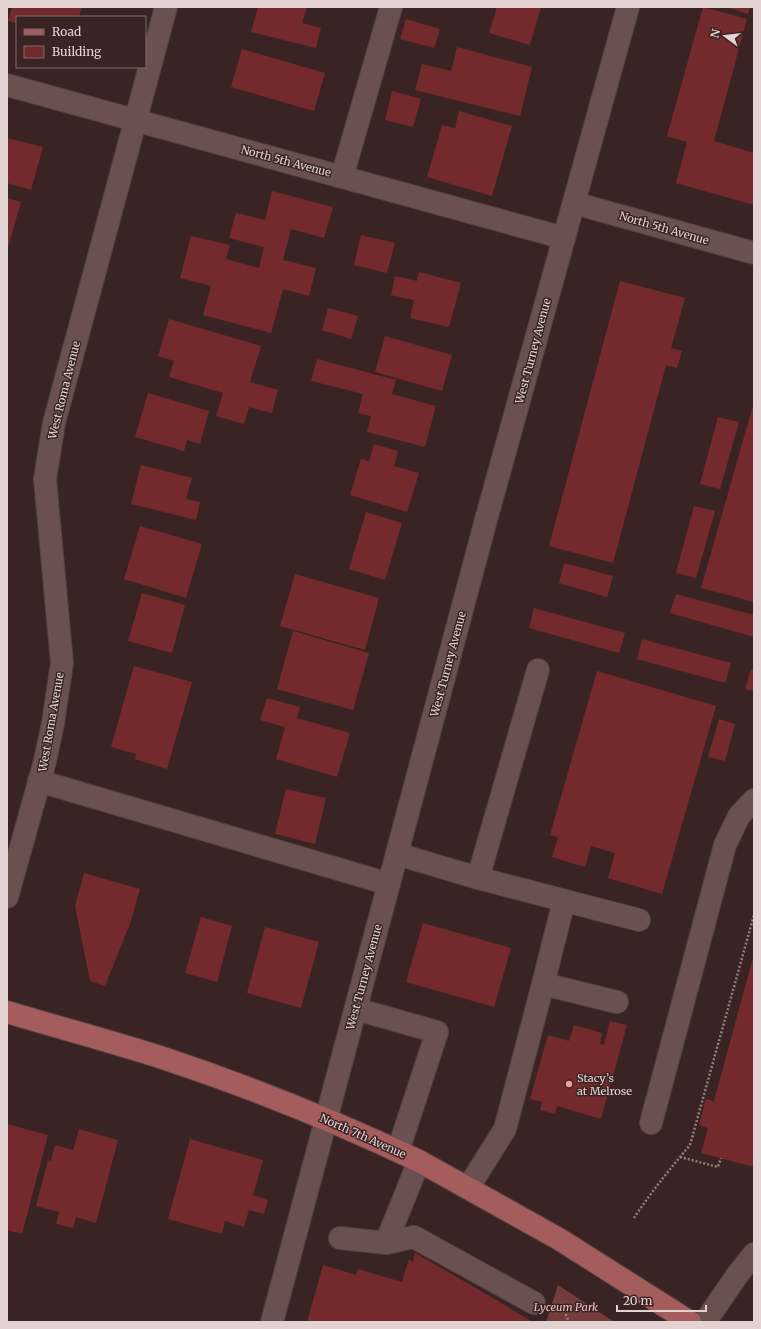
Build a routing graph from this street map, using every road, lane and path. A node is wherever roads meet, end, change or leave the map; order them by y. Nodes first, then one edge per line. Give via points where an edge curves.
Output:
1 (166, 7) edge
2 (391, 7) edge
3 (628, 7) edge
4 (7, 85) edge
5 (135, 121) junction
6 (342, 176) junction
7 (574, 203) junction
8 (564, 238) junction
9 (754, 253) edge
10 (538, 670) dead end
11 (39, 781) junction
12 (754, 800) edge
13 (397, 854) junction
14 (478, 878) junction
15 (389, 884) junction
16 (7, 897) edge
17 (564, 901) junction
18 (754, 916) edge
19 (639, 920) dead end
20 (543, 984) junction
21 (617, 1002) dead end
22 (356, 1009) junction
23 (7, 1012) edge
24 (327, 1119) junction
25 (651, 1123) dead end
26 (398, 1151) junction
27 (680, 1157) junction
28 (720, 1158) dead end
29 (419, 1161) junction
30 (468, 1188) junction
31 (634, 1218) dead end
32 (340, 1238) dead end
33 (386, 1243) junction
34 (754, 1254) edge
35 (559, 1298) dead end
36 (534, 1303) dead end
37 (272, 1322) edge
38 (569, 1322) edge
39 (690, 1322) edge
40 (705, 1322) edge

1 - 5 street, West Roma Avenue
2 - 6 street
3 - 7 street, West Turney Avenue
4 - 5 street, North 5th Avenue
5 - 6 street, North 5th Avenue
5 - 11 street, West Roma Avenue via 54,423 45,479 62,663 53,723
6 - 8 street, North 5th Avenue
7 - 8 street, West Turney Avenue
7 - 9 street, North 5th Avenue
8 - 13 street, West Turney Avenue
10 - 14 street
11 - 15 street
11 - 16 street, West Roma Avenue
12 - 25 street via 739,816 726,845
13 - 14 street
13 - 15 street, West Turney Avenue
14 - 17 street
15 - 22 street, West Turney Avenue
17 - 19 street
17 - 20 street
18 - 27 path via 690,1145
20 - 21 street
20 - 30 street via 505,1129
22 - 24 street, West Turney Avenue
22 - 26 street via 437,1032
23 - 24 main road, North 7th Avenue via 166,1059
24 - 26 main road, North 7th Avenue
24 - 37 street, West Turney Avenue
26 - 29 main road, North 7th Avenue
27 - 28 path via 718,1167
27 - 31 path
29 - 30 main road, North 7th Avenue
29 - 33 street
30 - 39 main road, North 7th Avenue via 559,1239
32 - 33 street
33 - 36 street via 414,1237
34 - 40 street
35 - 38 path

